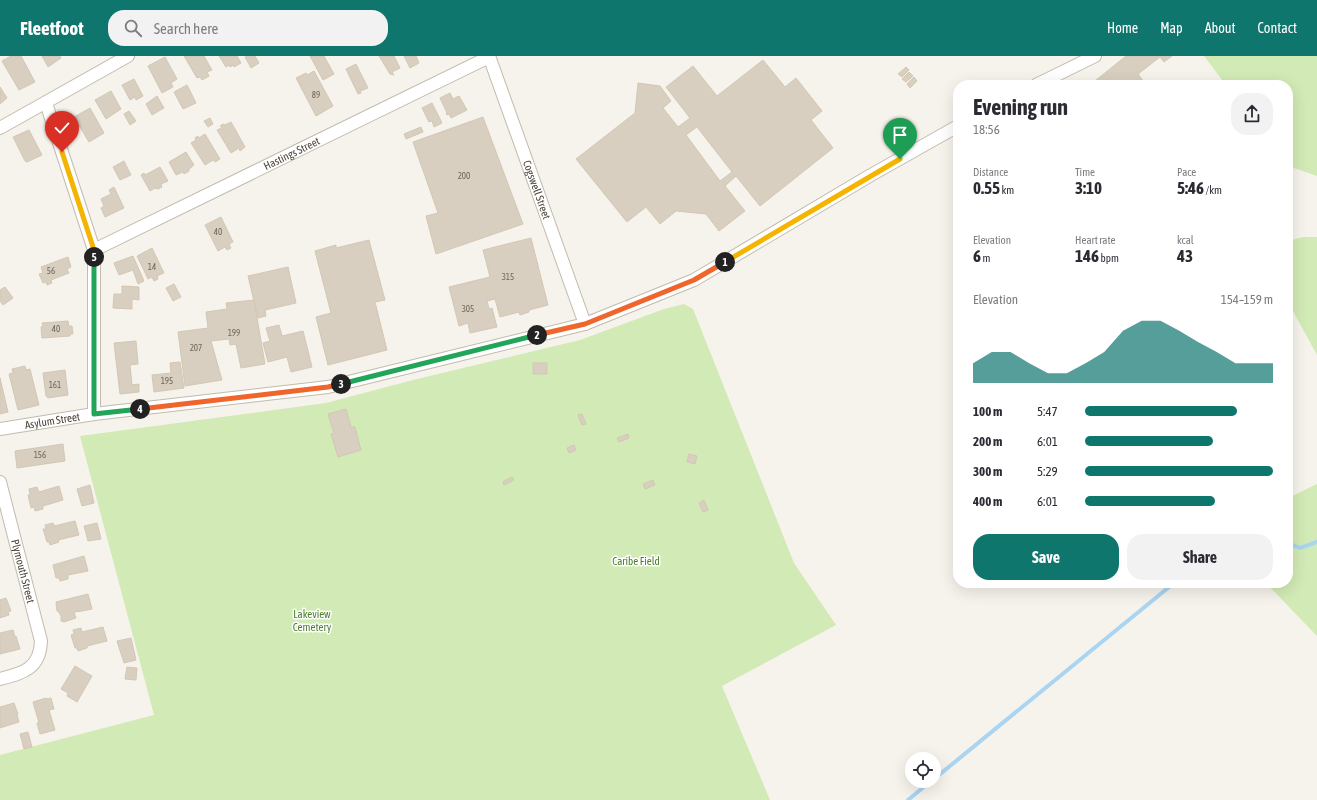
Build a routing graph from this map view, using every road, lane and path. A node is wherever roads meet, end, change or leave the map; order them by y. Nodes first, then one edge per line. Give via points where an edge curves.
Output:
1 (128, 56) edge
2 (1095, 56) edge
3 (489, 57) edge
4 (1046, 80) edge
5 (46, 103) junction
6 (0, 128) edge
7 (953, 129) edge
8 (94, 250) junction
9 (585, 324) junction
10 (94, 414) junction
11 (0, 429) edge
12 (0, 482) edge
13 (6, 529) edge
14 (0, 679) edge

1 - 5 street
2 - 4 street
3 - 8 street, Hastings Street
3 - 9 street, Cogswell Street
5 - 6 street
5 - 8 street
7 - 9 street, Asylum Street via 694,280
8 - 10 street
9 - 10 street, Asylum Street via 328,387
10 - 11 street, Asylum Street
12 - 13 street, Plymouth Street
13 - 14 street, Plymouth Street via 41,636 41,646 33,666 24,672

